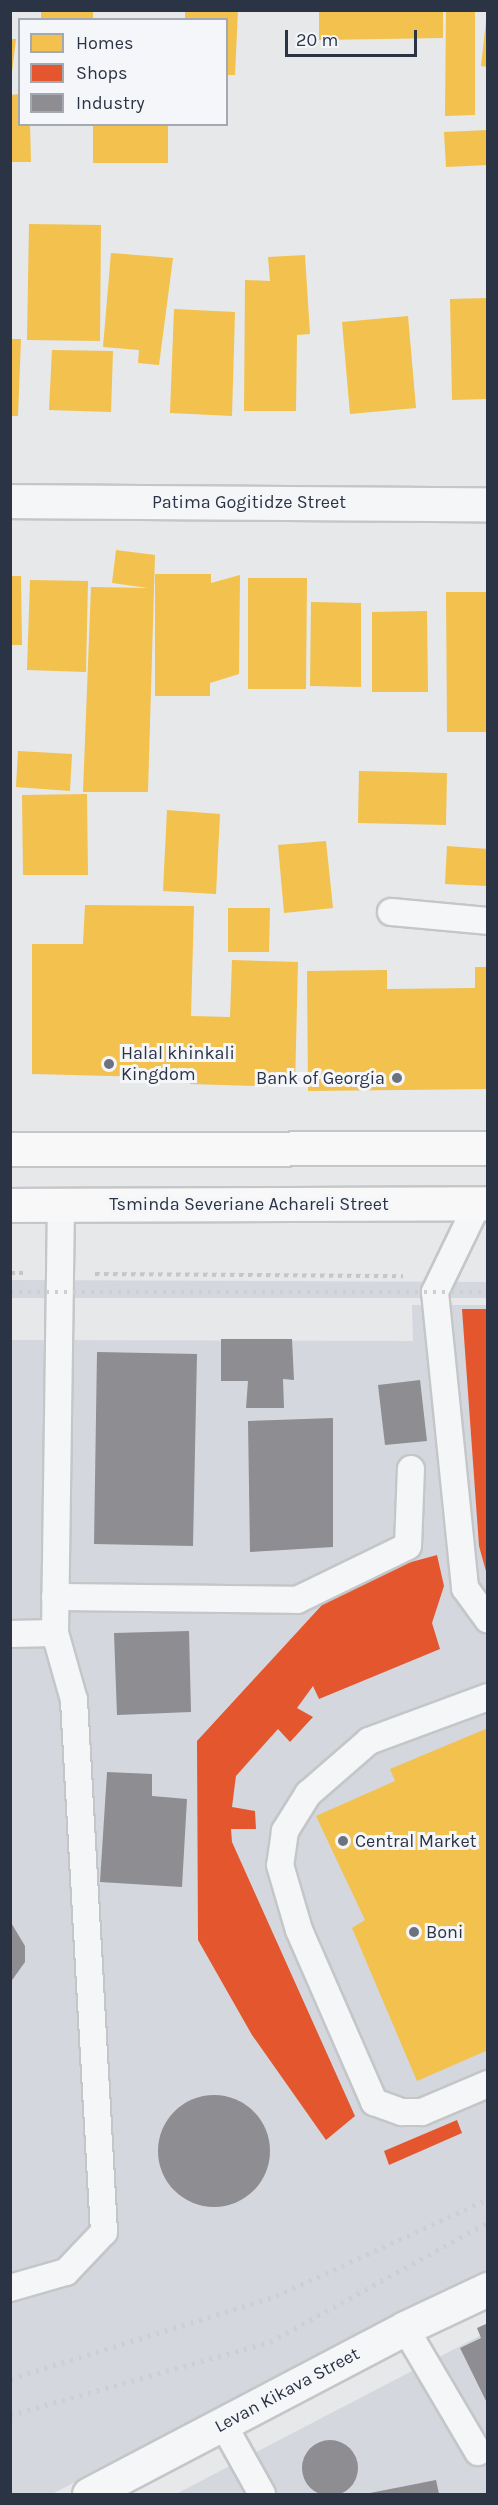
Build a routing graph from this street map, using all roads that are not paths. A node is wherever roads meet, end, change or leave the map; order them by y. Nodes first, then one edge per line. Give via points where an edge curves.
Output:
1 (10, 501) edge
2 (488, 504) edge
3 (391, 912) dead end
4 (488, 921) edge
5 (488, 1148) edge
6 (10, 1149) edge
7 (483, 1203) edge
8 (10, 1204) edge
9 (61, 1204) junction
10 (411, 1469) dead end
11 (55, 1597) junction
12 (488, 1620) edge
13 (10, 1634) edge
14 (55, 1634) junction
15 (488, 1697) edge
16 (488, 2084) edge
17 (10, 2288) edge
18 (488, 2289) edge
19 (405, 2328) junction
20 (223, 2424) junction
21 (478, 2452) dead end
22 (89, 2494) edge
23 (262, 2494) edge

1 - 2 street, Patima Gogitidze Street
3 - 4 lane
5 - 6 main road
7 - 9 main road, Tsminda Severiane Achareli Street
7 - 12 lane via 435,1292 465,1588
8 - 9 main road, Tsminda Severiane Achareli Street
9 - 11 lane
10 - 11 lane via 408,1546 297,1600
11 - 14 lane
13 - 14 lane
14 - 17 lane via 74,1700 104,2232 66,2271
15 - 16 lane via 369,1741 308,1794 285,1831 280,1865 299,1930 374,2102 402,2112 422,2112
18 - 19 street, Levan Kikava Street
19 - 20 street, Levan Kikava Street
19 - 21 lane
20 - 22 street, Levan Kikava Street
20 - 23 lane

